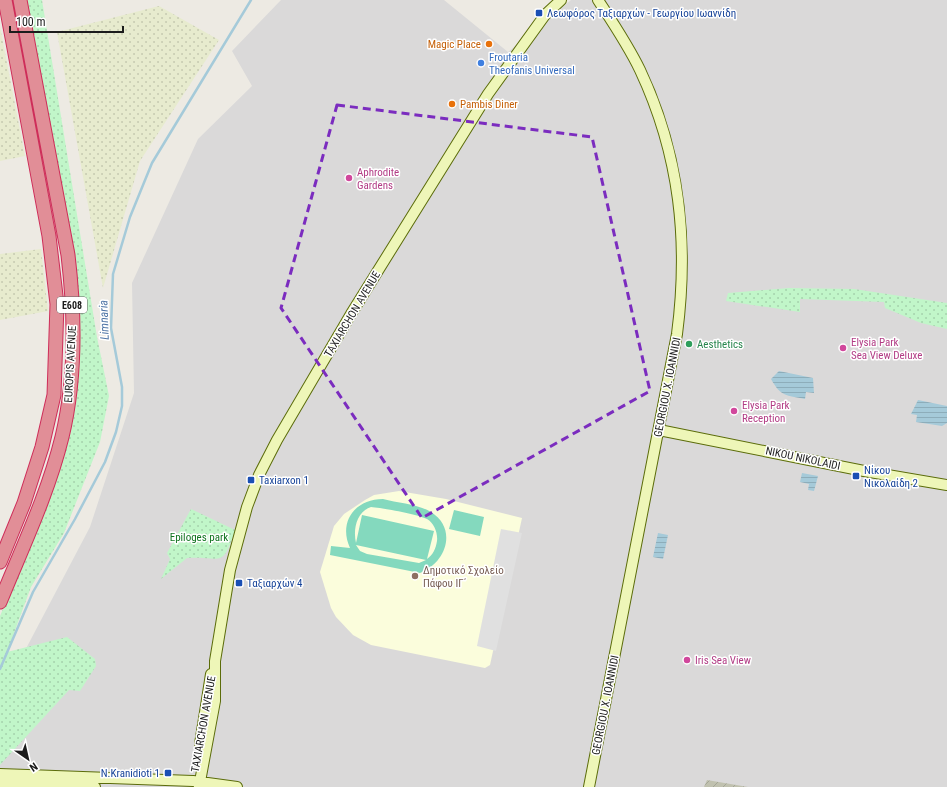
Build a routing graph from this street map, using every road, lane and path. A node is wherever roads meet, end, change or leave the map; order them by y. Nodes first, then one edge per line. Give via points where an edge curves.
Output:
1 (4, 0) edge
2 (20, 0) edge
3 (561, 0) edge
4 (598, 0) edge
5 (659, 430) junction
6 (947, 485) edge
7 (0, 562) edge
8 (0, 602) edge
9 (215, 661) junction
10 (204, 759) junction
11 (0, 774) edge
12 (0, 782) edge
13 (113, 782) edge
14 (196, 784) edge
15 (218, 784) junction
16 (95, 787) edge
17 (237, 787) edge
18 (589, 787) edge

1 - 7 highway, EUROPIS AVENUE / E608 via 49,236 57,317 54,395 42,447 24,503
2 - 8 highway, EUROPIS AVENUE / E608 via 68,256 72,286 72,357 62,437 48,485
3 - 9 main road, TAXIARCHON AVENUE via 545,15 488,94 351,314 277,440 260,475 241,526 230,570
4 - 5 main road, GEORGIOU X. IOANNIDI via 640,70 650,94 667,143 680,200 683,258 680,310
5 - 6 main road, NIKOU NIKOLAIDI
5 - 18 main road, GEORGIOU X. IOANNIDI
9 - 10 main road, TAXIARCHON AVENUE via 215,701
9 - 14 main road, TAXIARCHON AVENUE via 209,681
10 - 14 main road, TAXIARCHON AVENUE
10 - 15 main road via 210,775
11 - 13 main road
12 - 16 main road
13 - 14 main road
14 - 15 main road
15 - 17 main road

